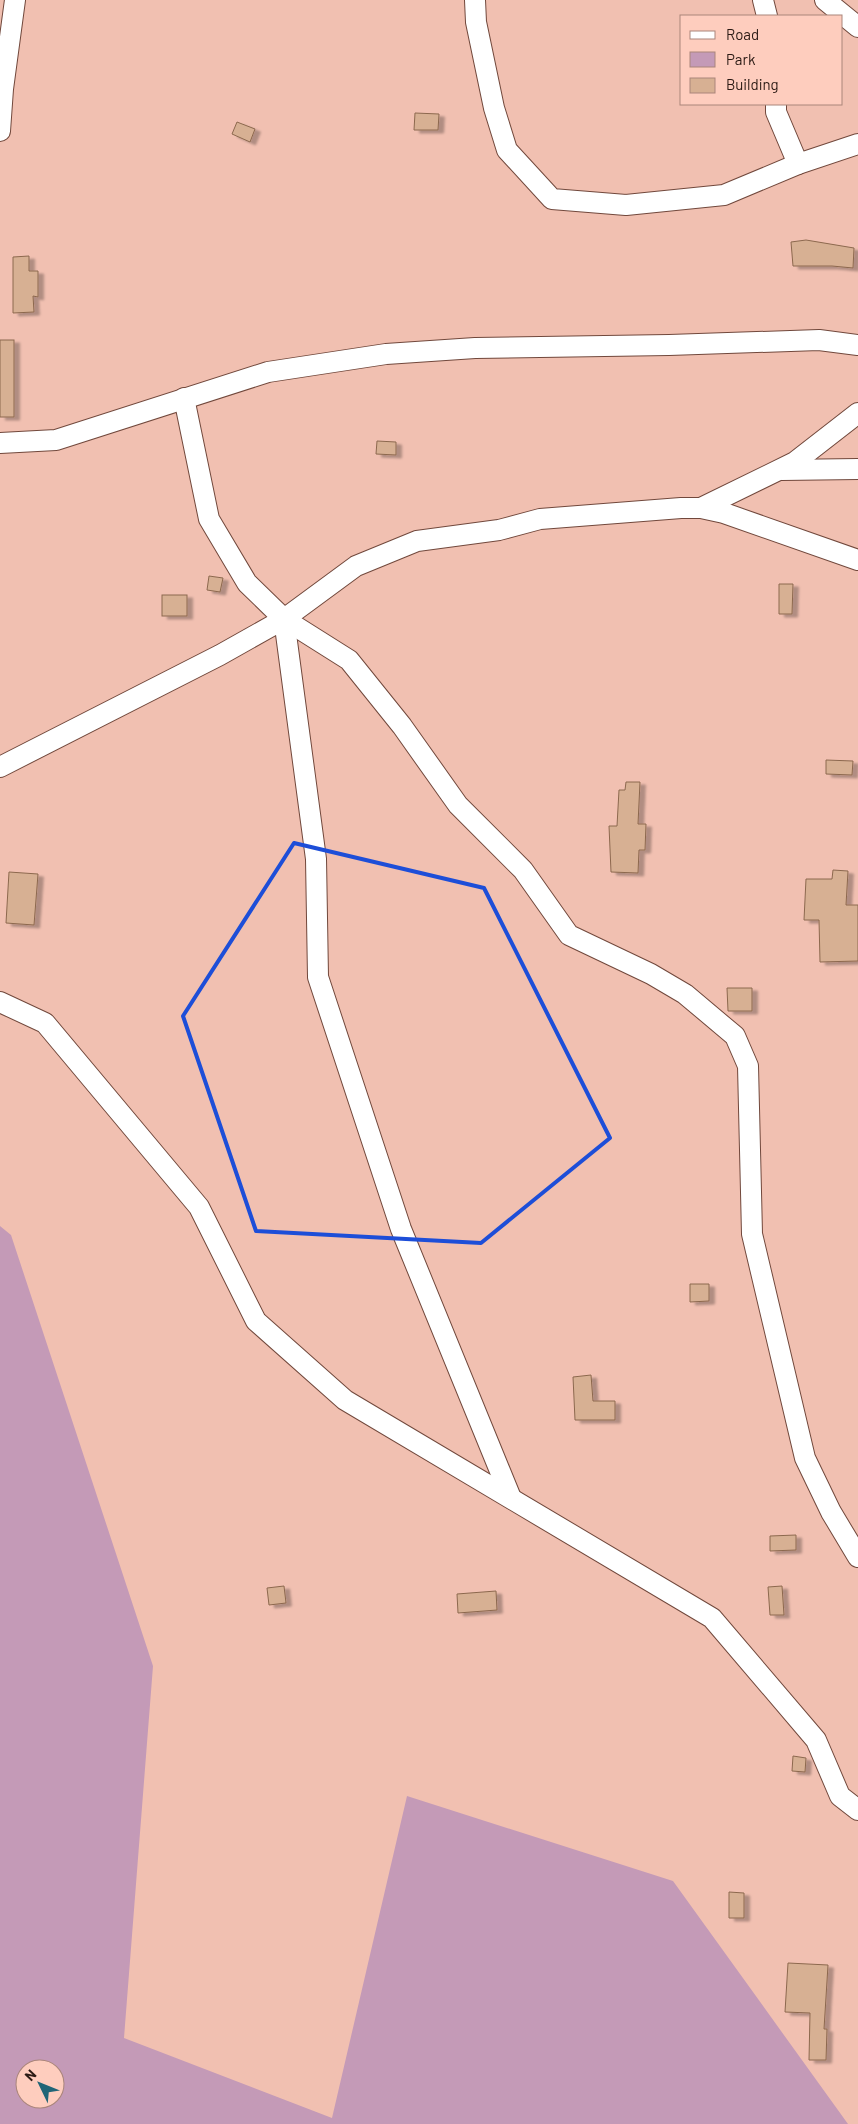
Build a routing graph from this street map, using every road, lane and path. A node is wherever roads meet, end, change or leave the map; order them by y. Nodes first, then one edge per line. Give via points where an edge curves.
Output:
1 (15, 0) edge
2 (474, 0) edge
3 (763, 0) edge
4 (825, 0) edge
5 (767, 15) edge
6 (858, 27) edge
7 (776, 105) edge
8 (0, 131) edge
9 (858, 144) edge
10 (798, 164) junction
11 (858, 345) edge
12 (184, 398) junction
13 (858, 413) edge
14 (0, 443) edge
15 (858, 469) edge
16 (780, 470) junction
17 (701, 508) junction
18 (858, 560) edge
19 (284, 619) junction
20 (0, 767) edge
21 (0, 1002) edge
22 (511, 1498) junction
23 (858, 1557) edge
24 (858, 1810) edge

1 - 8 street
2 - 10 street via 494,108 507,150 552,199 626,205 724,195
3 - 5 street
4 - 6 street
7 - 10 street
9 - 10 street
11 - 12 street via 820,340 670,346 475,348 386,354 268,372
12 - 14 street via 56,440
12 - 19 street via 209,519 247,583
13 - 16 street
15 - 16 street
16 - 17 street
17 - 18 street
17 - 19 street via 540,519 499,530 417,541 356,566
19 - 20 street
19 - 22 street via 316,859 318,977 401,1229
19 - 23 street via 349,660 402,726 458,805 523,870 569,935 685,994 735,1036 748,1066 752,1234 805,1458 831,1512
21 - 22 street via 45,1023 200,1207 256,1321 346,1400
22 - 24 street via 712,1618 816,1740 840,1796

